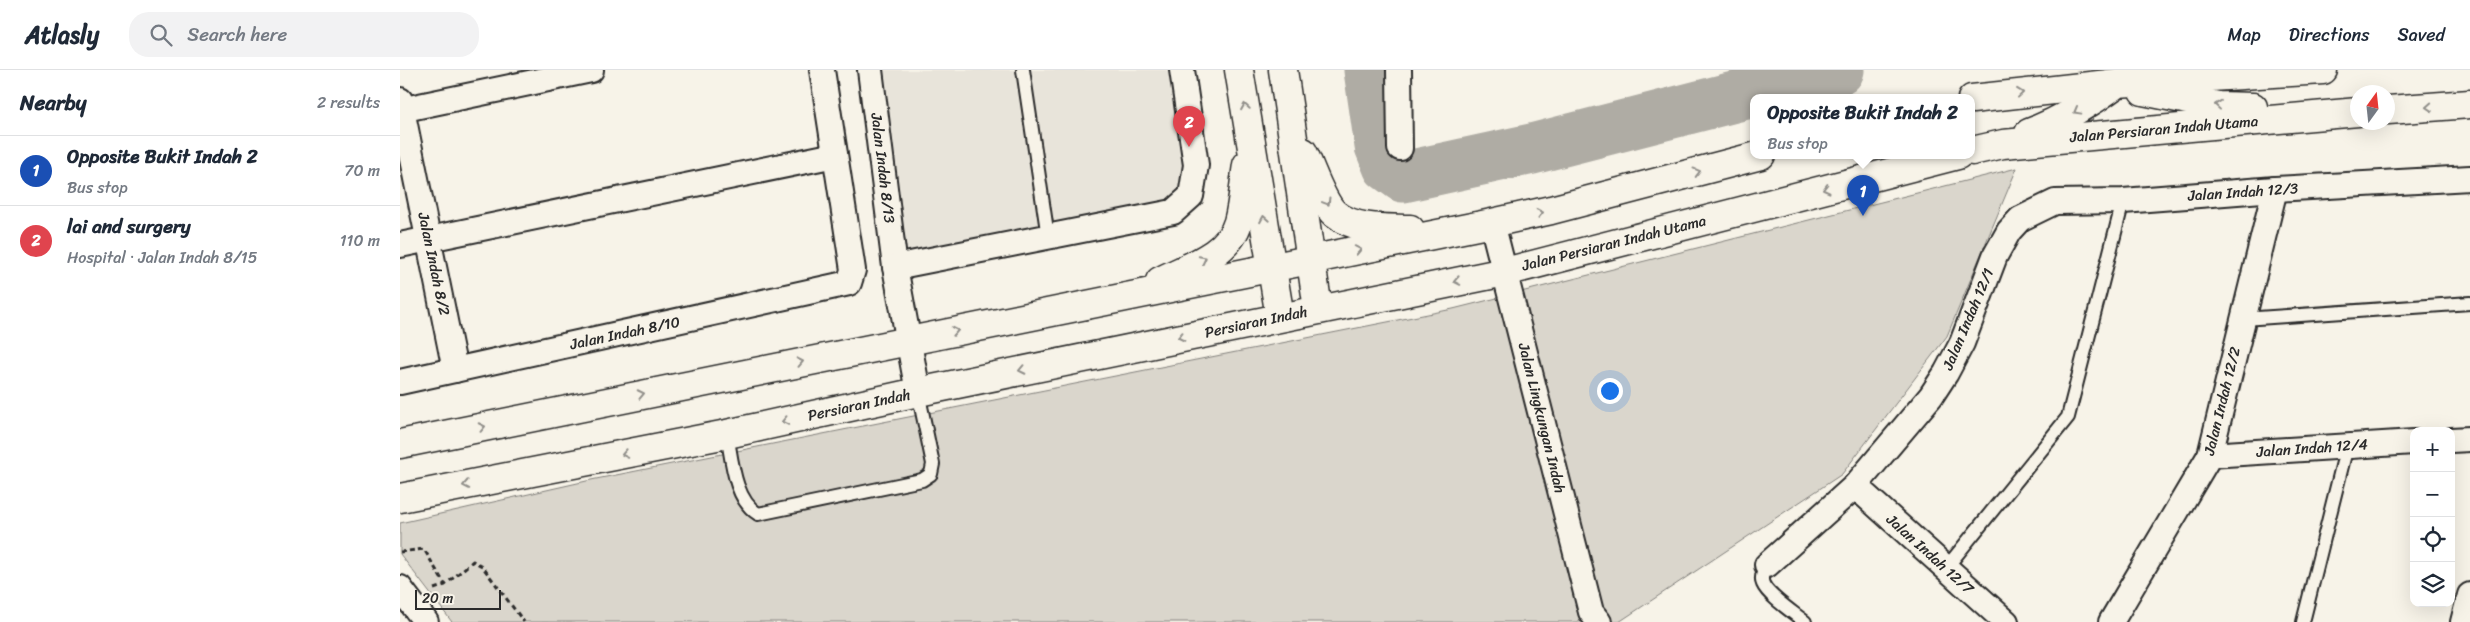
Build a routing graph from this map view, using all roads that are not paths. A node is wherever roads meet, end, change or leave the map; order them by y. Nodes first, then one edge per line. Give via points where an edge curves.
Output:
1 (591, 70) edge
2 (822, 70) edge
3 (870, 70) edge
4 (1023, 70) edge
5 (1182, 70) edge
6 (1239, 70) edge
7 (1283, 70) edge
8 (1399, 70) edge
9 (2323, 70) edge
10 (2116, 77) edge
11 (1975, 99) edge
12 (2470, 104) edge
13 (401, 107) edge
14 (2395, 109) edge
15 (2350, 112) edge
16 (2350, 113) edge
17 (1292, 127) junction
18 (1251, 144) junction
19 (2003, 144) junction
20 (1400, 148) dead end
21 (1975, 150) edge
22 (835, 155) junction
23 (1750, 158) edge
24 (1943, 159) edge
25 (2470, 178) edge
26 (2275, 189) junction
27 (2122, 201) junction
28 (2020, 219) joint
29 (1492, 223) junction
30 (1456, 231) junction
31 (1048, 237) junction
32 (429, 239) junction
33 (400, 245) edge
34 (1310, 259) junction
35 (895, 267) junction
36 (1272, 267) junction
37 (1505, 272) junction
38 (1128, 296) junction
39 (2470, 303) edge
40 (1318, 309) junction
41 (1280, 317) junction
42 (2243, 319) junction
43 (907, 340) junction
44 (455, 370) junction
45 (400, 382) edge
46 (918, 392) junction
47 (726, 434) junction
48 (2470, 438) edge
49 (2455, 440) edge
50 (2410, 442) edge
51 (400, 444) edge
52 (2348, 446) junction
53 (2210, 455) junction
54 (1855, 486) junction
55 (400, 498) edge
56 (1767, 565) joint
57 (1946, 568) junction
58 (404, 593) edge
59 (2470, 594) edge
60 (1595, 617) edge
61 (426, 622) edge
62 (1805, 622) edge
63 (2006, 622) edge
64 (2112, 622) edge
65 (2304, 622) edge
66 (2463, 622) edge

1 - 13 street
2 - 22 street
3 - 35 street, Jalan Indah 8/13
4 - 31 lane
5 - 31 street via 1196,166 1191,196 1173,212
18 -> 6 main road
7 - 17 main road
8 - 20 street
9 - 10 main road
11 -> 10 main road
15 -> 10 main road via 2218,106 2158,95
10 -> 19 main road via 2084,108
12 -> 14 main road
13 - 32 street, Jalan Indah 8/2
16 - 19 main road, Jalan Persiaran Indah Utama
17 -> 30 main road via 1334,213 1351,223 1372,227
17 - 34 main road
36 -> 18 main road
38 -> 18 main road via 1219,250 1232,238 1238,222
19 - 21 main road, Jalan Persiaran Indah Utama
22 - 32 street
22 - 44 street, Jalan Indah 8/10 via 853,270 849,283
29 -> 23 main road
24 -> 37 main road, Jalan Persiaran Indah Utama
25 - 26 street, Jalan Indah 12/3
26 - 27 street, Jalan Indah 12/3
26 - 42 street, Jalan Indah 12/2
27 - 28 street, Jalan Indah 12/3 via 2055,202
27 - 57 lane via 2068,417
28 - 54 street, Jalan Indah 12/1 via 1995,256 1962,343 1946,373 1931,396
29 - 30 main road
29 - 37 street, Jalan Lingkungan Indah
34 -> 30 main road
31 - 35 street
32 - 33 street
32 - 44 street, Jalan Indah 8/2
34 - 36 main road
34 - 40 main road
35 - 43 street, Jalan Indah 8/13
36 - 38 main road
36 - 41 main road
37 -> 40 main road, Jalan Persiaran Indah Utama
37 - 60 street, Jalan Lingkungan Indah
43 -> 38 main road
39 - 42 lane
40 - 41 main road, Persiaran Indah
41 -> 46 main road, Persiaran Indah
42 - 53 street, Jalan Indah 12/2
43 - 46 street, Jalan Indah 8/13
51 -> 43 main road
44 - 45 street, Jalan Indah 8/10
46 -> 47 main road, Persiaran Indah
46 - 47 lane via 933,464 931,474 922,480 758,514 748,508 737,482
47 -> 55 main road, Persiaran Indah
48 - 49 street
50 - 52 street, Jalan Indah 12/4
52 - 53 street, Jalan Indah 12/4
52 - 65 lane
53 - 64 street, Jalan Indah 12/2
54 - 56 street, Jalan Indah 12/1
54 - 57 street, Jalan Indah 12/7
56 - 62 lane via 1762,583
57 - 63 street, Jalan Indah 12/7
58 - 61 street
59 - 66 street

